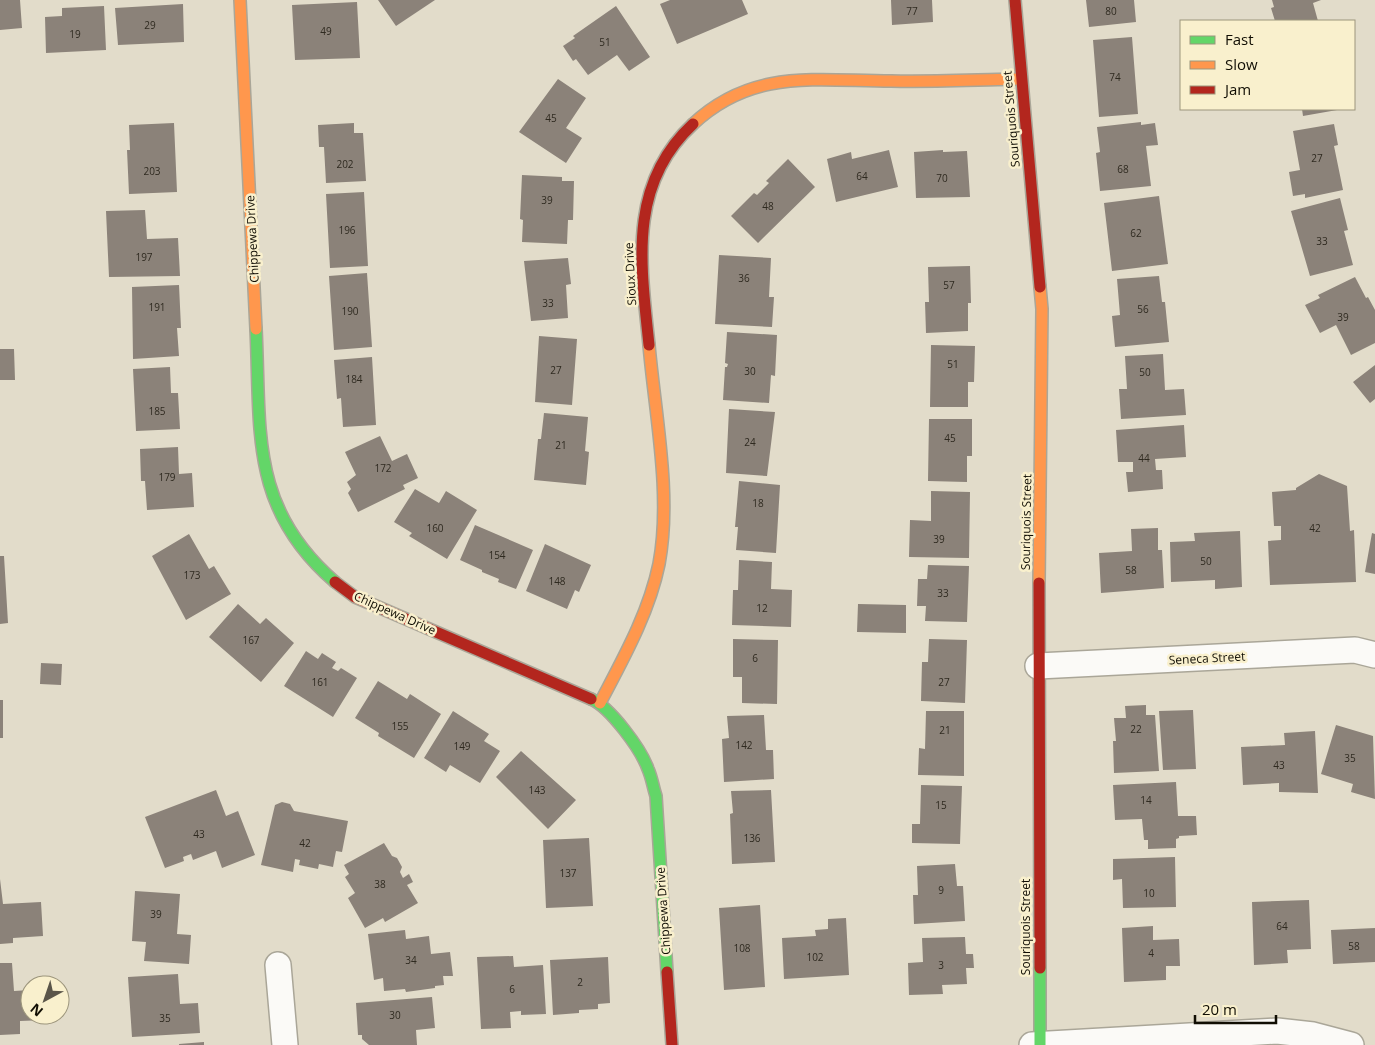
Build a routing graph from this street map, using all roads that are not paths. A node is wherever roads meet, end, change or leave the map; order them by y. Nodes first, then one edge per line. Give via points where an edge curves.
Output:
1 (240, 0) edge
2 (1015, 0) edge
3 (1021, 79) junction
4 (1375, 655) edge
5 (1038, 666) junction
6 (600, 703) junction
7 (278, 965) dead end
8 (285, 1045) edge
9 (672, 1045) edge
10 (1032, 1045) edge
11 (1040, 1045) edge
12 (1351, 1045) edge

1 - 6 street, Chippewa Drive via 263,463 268,488 290,536 329,579 355,597
2 - 3 street, Souriquois Street
3 - 5 street, Souriquois Street via 1042,309
3 - 6 street, Sioux Drive via 932,82 792,80 766,83 742,90 711,107 678,139 659,171 645,208 640,253 664,494 662,545 652,593
4 - 5 street, Seneca Street via 1355,650
5 - 11 street, Souriquois Street
6 - 9 street, Chippewa Drive via 634,744 648,768 656,796
7 - 8 street
10 - 11 street
11 - 12 street via 1277,1031 1312,1035

